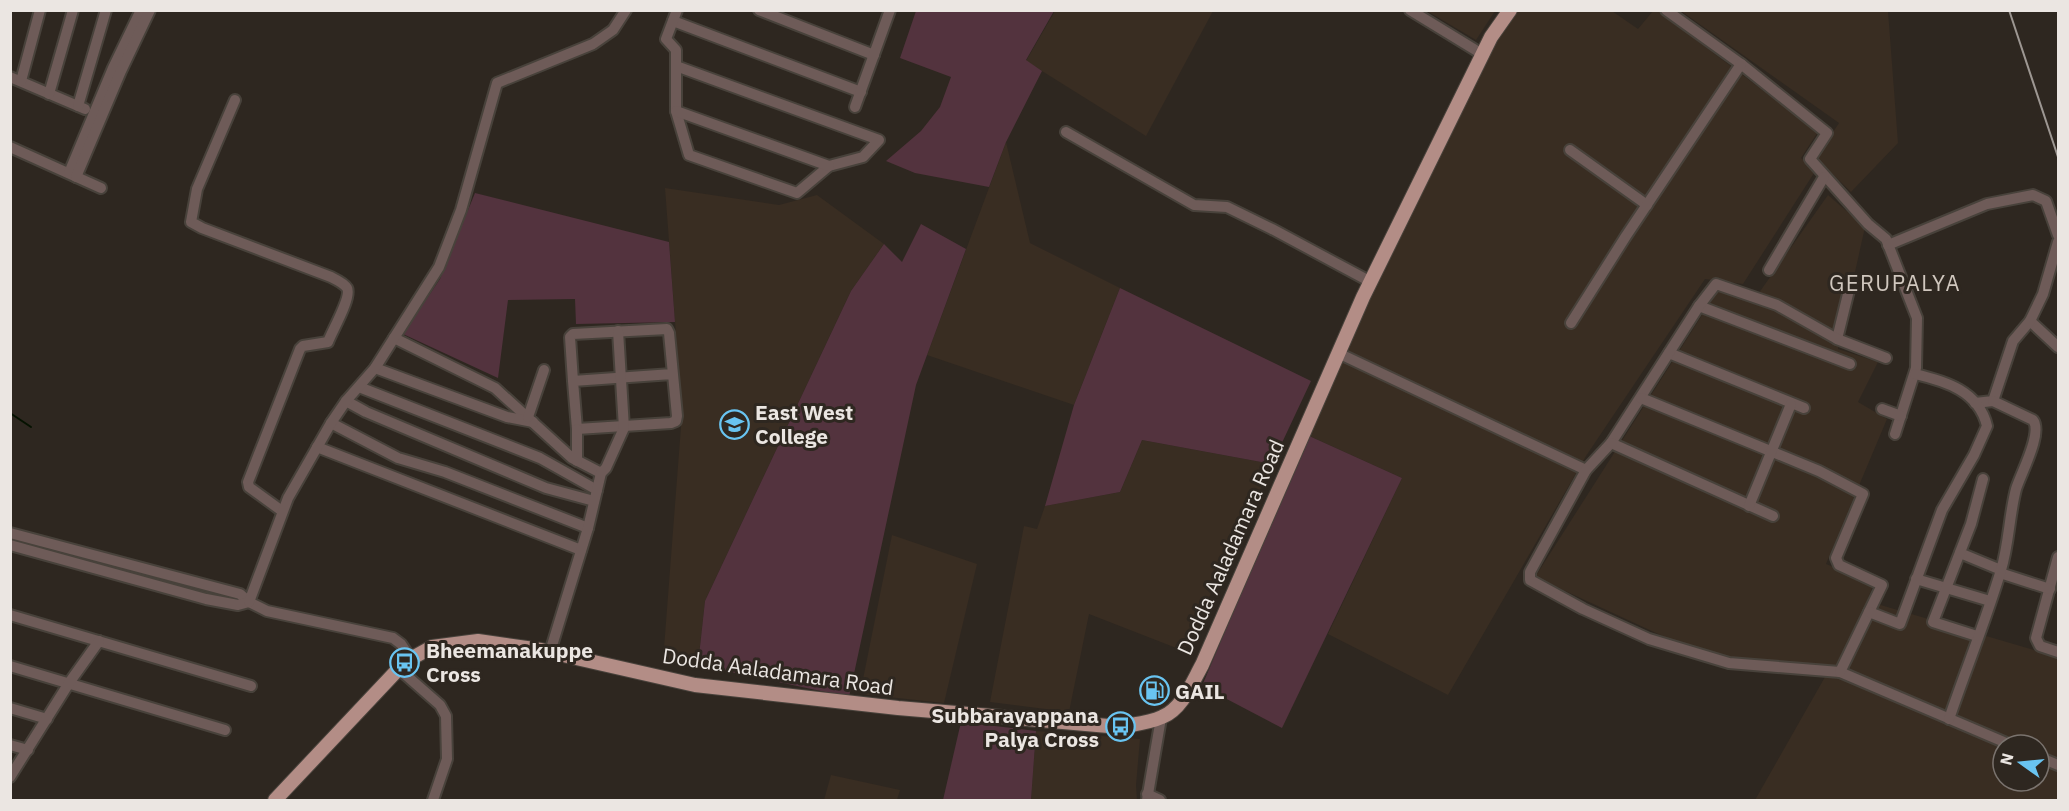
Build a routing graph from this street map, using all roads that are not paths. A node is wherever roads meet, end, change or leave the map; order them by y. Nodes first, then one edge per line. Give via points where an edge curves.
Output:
1 (40, 10) edge
2 (73, 10) edge
3 (106, 10) edge
4 (141, 10) edge
5 (150, 10) edge
6 (626, 10) edge
7 (759, 10) edge
8 (1410, 10) edge
9 (1510, 10) edge
10 (1666, 10) edge
11 (887, 11) edge
12 (675, 16) edge
13 (1482, 54) junction
14 (874, 55) junction
15 (1741, 64) junction
16 (676, 66) junction
17 (16, 79) edge
18 (861, 92) junction
19 (49, 94) junction
20 (235, 100) dead end
21 (78, 106) junction
22 (855, 107) dead end
23 (676, 111) junction
24 (94, 113) junction
25 (1066, 132) dead end
26 (10, 147) edge
27 (1570, 150) dead end
28 (829, 166) junction
29 (73, 175) junction
30 (1824, 177) junction
31 (101, 188) dead end
32 (1647, 205) junction
33 (2058, 235) edge
34 (2058, 242) edge
35 (1888, 245) junction
36 (1769, 270) dead end
37 (1371, 282) junction
38 (1849, 290) dead end
39 (1699, 306) junction
40 (2030, 321) junction
41 (1571, 323) dead end
42 (618, 331) junction
43 (394, 338) junction
44 (1837, 339) junction
45 (2058, 347) edge
46 (1338, 353) junction
47 (1669, 353) junction
48 (1886, 358) dead end
49 (1850, 364) dead end
50 (375, 368) junction
51 (544, 370) dead end
52 (672, 374) junction
53 (1915, 374) junction
54 (622, 377) junction
55 (573, 381) junction
56 (359, 387) junction
57 (1641, 398) junction
58 (1993, 400) junction
59 (346, 401) junction
60 (1975, 403) junction
61 (1791, 404) junction
62 (1804, 408) dead end
63 (1882, 409) dead end
64 (1904, 418) junction
65 (530, 419) junction
66 (331, 423) junction
67 (624, 425) junction
68 (577, 429) junction
69 (1895, 434) dead end
70 (1611, 442) junction
71 (317, 447) junction
72 (1772, 452) junction
73 (577, 461) junction
74 (1586, 470) junction
75 (601, 473) junction
76 (1983, 479) dead end
77 (597, 490) junction
78 (594, 501) junction
79 (1749, 506) junction
80 (282, 511) junction
81 (1773, 516) dead end
82 (588, 528) junction
83 (10, 533) edge
84 (10, 545) edge
85 (581, 550) junction
86 (1960, 553) junction
87 (2058, 557) edge
88 (2001, 571) junction
89 (1916, 579) junction
90 (1947, 588) junction
91 (2050, 589) junction
92 (1990, 601) junction
93 (249, 602) junction
94 (1869, 612) junction
95 (10, 615) edge
96 (1977, 636) junction
97 (99, 641) junction
98 (550, 652) junction
99 (2058, 652) edge
100 (411, 659) junction
101 (10, 666) edge
102 (399, 669) junction
103 (1840, 672) junction
104 (69, 683) junction
105 (251, 686) dead end
106 (10, 708) edge
107 (1161, 718) junction
108 (47, 719) junction
109 (1949, 719) junction
110 (225, 730) dead end
111 (1991, 737) edge
112 (10, 745) edge
113 (28, 750) junction
114 (10, 777) edge
115 (1147, 797) edge
116 (275, 801) edge
117 (433, 801) edge
118 (1160, 801) edge

1 - 17 street
2 - 19 street
3 - 21 street
4 - 24 street
5 - 29 street
6 - 43 street via 612,30 593,44 497,83 461,210 439,267
7 - 14 street
8 - 13 street
9 - 13 main road, Dodda Aaladamara Road
10 - 15 street
11 - 14 street
12 - 16 street via 666,39 676,50
12 - 18 street
13 - 37 main road, Dodda Aaladamara Road
14 - 18 street
15 - 30 street via 1827,134 1810,159
15 - 32 street
16 - 23 street
16 - 28 street via 879,140 863,157
17 - 19 street
18 - 22 street
19 - 21 street
20 - 80 street via 197,189 191,222 331,277 348,290 328,342 300,349 248,482 249,487
21 - 24 street
23 - 28 street
23 - 28 street via 689,155 796,194
24 - 29 street
25 - 37 street via 1194,205 1227,207
26 - 29 street
27 - 32 street
29 - 31 street
30 - 35 street
30 - 36 street
32 - 41 street
33 - 35 street via 2046,201 2033,195 1987,204
34 - 40 street via 2043,294
35 - 53 street via 1917,318
37 - 46 main road, Dodda Aaladamara Road
38 - 44 street
39 - 44 street via 1716,284 1777,305
39 - 47 street
39 - 49 street
40 - 45 street
40 - 58 street via 2013,341
42 - 52 street via 667,329
42 - 54 street
42 - 55 street via 570,337
43 - 50 street
43 - 65 street via 495,388
44 - 48 street
46 - 74 street
46 - 107 main road, Dodda Aaladamara Road via 1202,665 1186,694
47 - 57 street
47 - 61 street
50 - 56 street
50 - 65 street via 507,417
51 - 65 street
52 - 54 street
52 - 67 street via 676,421
53 - 60 street via 1943,381
53 - 64 street
54 - 55 street
54 - 67 street
55 - 68 street
56 - 59 street
56 - 77 street via 540,458
57 - 70 street
57 - 72 street
58 - 60 street
58 - 88 street via 2033,420 2037,428 2017,486
59 - 66 street
59 - 78 street via 548,488
60 - 89 street via 1986,427 1942,510
61 - 62 street
61 - 72 street
63 - 64 street
64 - 69 street
65 - 73 street
66 - 71 street
66 - 82 street via 398,458 445,472
67 - 68 street
67 - 75 street
68 - 73 street
70 - 74 street
70 - 79 street
71 - 80 street
71 - 85 street
72 - 79 street
72 - 94 street via 1863,494 1836,558 1839,565 1882,585
73 - 75 street
74 - 103 street via 1530,572 1532,582 1649,639 1729,663
75 - 77 street
76 - 86 street
77 - 78 street
78 - 82 street
79 - 81 street
80 - 93 street
82 - 85 street
83 - 93 street via 240,594
84 - 93 street via 206,598 238,605
85 - 98 street
86 - 88 street
86 - 90 street
87 - 91 street
88 - 91 street
88 - 92 street
89 - 90 street
89 - 94 street via 1899,624
90 - 92 street
90 - 96 street via 1934,623
91 - 99 street via 2036,638 2040,646
92 - 96 street
93 - 100 street via 267,611 393,638
94 - 103 street
95 - 97 street
96 - 109 street
97 - 104 street
97 - 105 street
98 - 100 main road, Dodda Aaladamara Road via 478,641 432,647
98 - 107 main road, Dodda Aaladamara Road via 695,685 783,696 1120,727
100 - 102 main road, Dodda Aaladamara Road
101 - 104 street
102 - 116 main road, Dodda Aaladamara Road
102 - 117 street via 445,712 447,759
103 - 109 street
104 - 108 street
104 - 110 street
106 - 108 street
107 - 115 street
108 - 113 street
109 - 111 street
112 - 113 street
113 - 114 street
115 - 118 street

